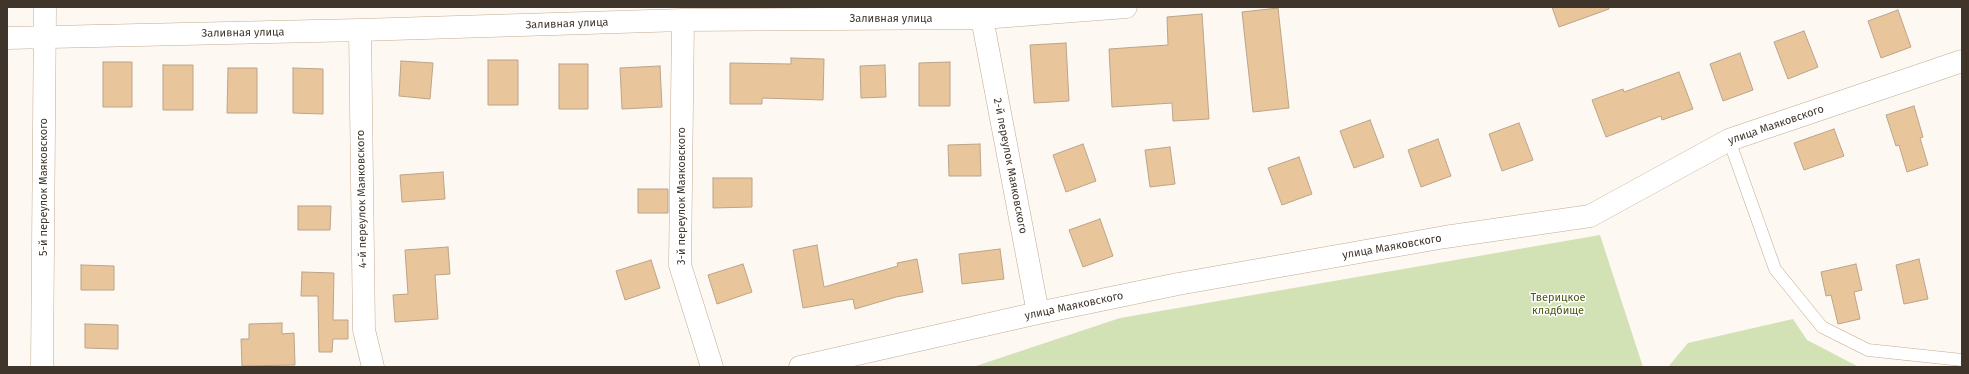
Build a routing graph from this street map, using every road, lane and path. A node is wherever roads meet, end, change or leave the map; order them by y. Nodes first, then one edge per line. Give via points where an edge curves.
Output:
1 (45, 7) edge
2 (1126, 7) edge
3 (982, 18) junction
4 (683, 20) junction
5 (360, 30) junction
6 (7, 38) edge
7 (45, 38) junction
8 (1962, 61) edge
9 (1729, 140) junction
10 (1038, 314) junction
11 (1962, 360) edge
12 (42, 367) edge
13 (373, 367) edge
14 (712, 367) edge
15 (800, 367) edge

1 - 7 street, 5-й переулок Маяковского
2 - 3 street, Заливная улица
3 - 4 street, Заливная улица
3 - 10 street, 2-й переулок Маяковского
4 - 5 street, Заливная улица
4 - 14 street, 3-й переулок Маяковского via 680,265
5 - 7 street, Заливная улица
5 - 13 street, 4-й переулок Маяковского via 364,330
6 - 7 street, Заливная улица
7 - 12 street, 5-й переулок Маяковского
8 - 9 street, улица Маяковского
9 - 10 street, улица Маяковского via 1590,216 1445,237 1178,284
9 - 11 lane via 1774,269 1822,327 1868,350
10 - 15 street, улица Маяковского

